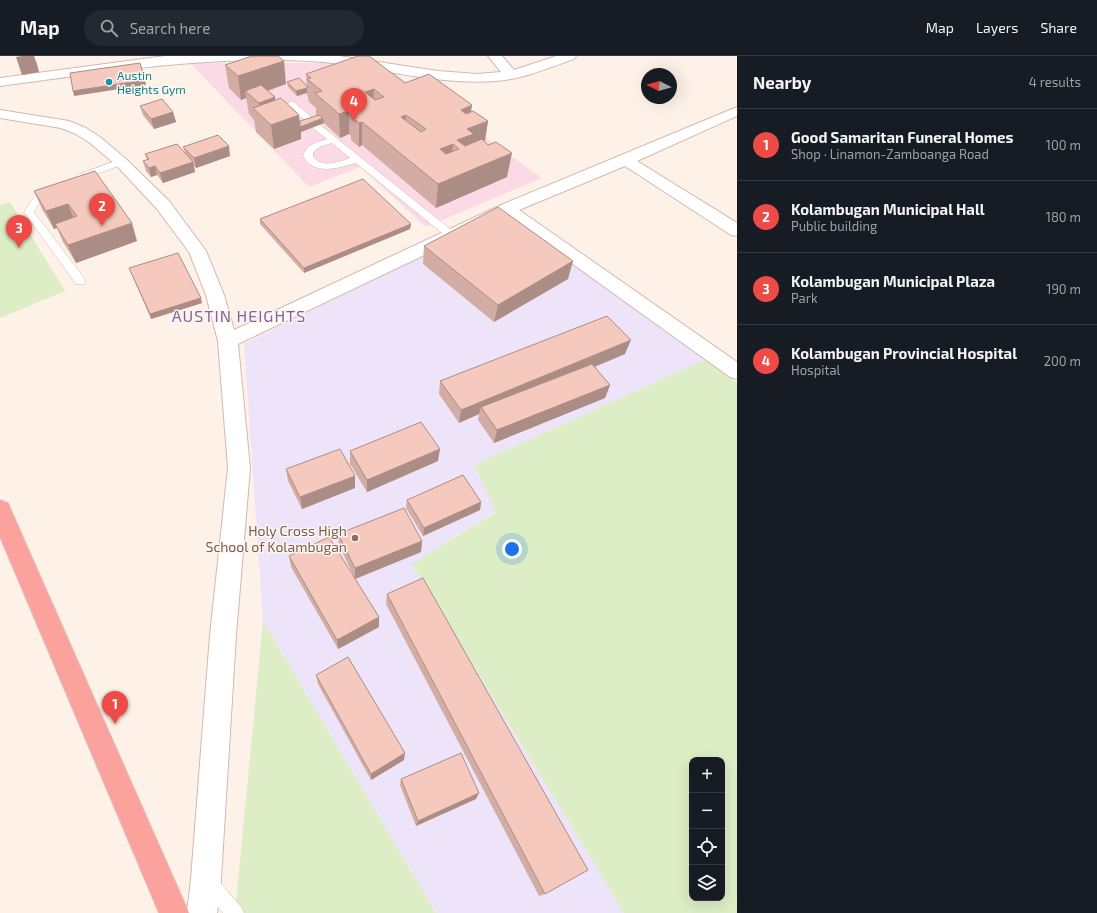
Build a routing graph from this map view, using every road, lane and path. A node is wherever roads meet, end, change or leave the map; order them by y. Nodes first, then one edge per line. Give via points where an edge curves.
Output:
1 (241, 56) edge
2 (495, 56) edge
3 (569, 56) edge
4 (511, 74) junction
5 (0, 82) edge
6 (291, 104) dead end
7 (737, 112) edge
8 (0, 114) edge
9 (333, 140) junction
10 (357, 159) junction
11 (626, 160) junction
12 (121, 162) junction
13 (73, 180) edge
14 (59, 185) edge
15 (507, 209) junction
16 (737, 231) edge
17 (451, 236) junction
18 (80, 281) dead end
19 (228, 340) junction
20 (737, 372) edge
21 (0, 510) edge
22 (206, 880) junction
23 (174, 913) edge
24 (202, 913) edge
25 (235, 913) edge

1 - 4 street via 338,59 463,77 496,77
1 - 5 street via 165,60
2 - 4 street
3 - 4 street
6 - 9 lane
7 - 11 street via 724,123
8 - 12 street via 64,124 95,140
9 - 10 lane
9 - 10 lane via 318,144 309,151 308,156 313,163 324,166 337,165
10 - 17 lane
11 - 15 street
11 - 16 street
12 - 13 lane
12 - 19 street via 163,204 197,252 215,295
14 - 18 lane via 35,203 30,212
15 - 17 street
15 - 20 street
17 - 19 street
19 - 22 street via 239,468 223,635
21 - 23 highway
22 - 24 street
22 - 25 lane

